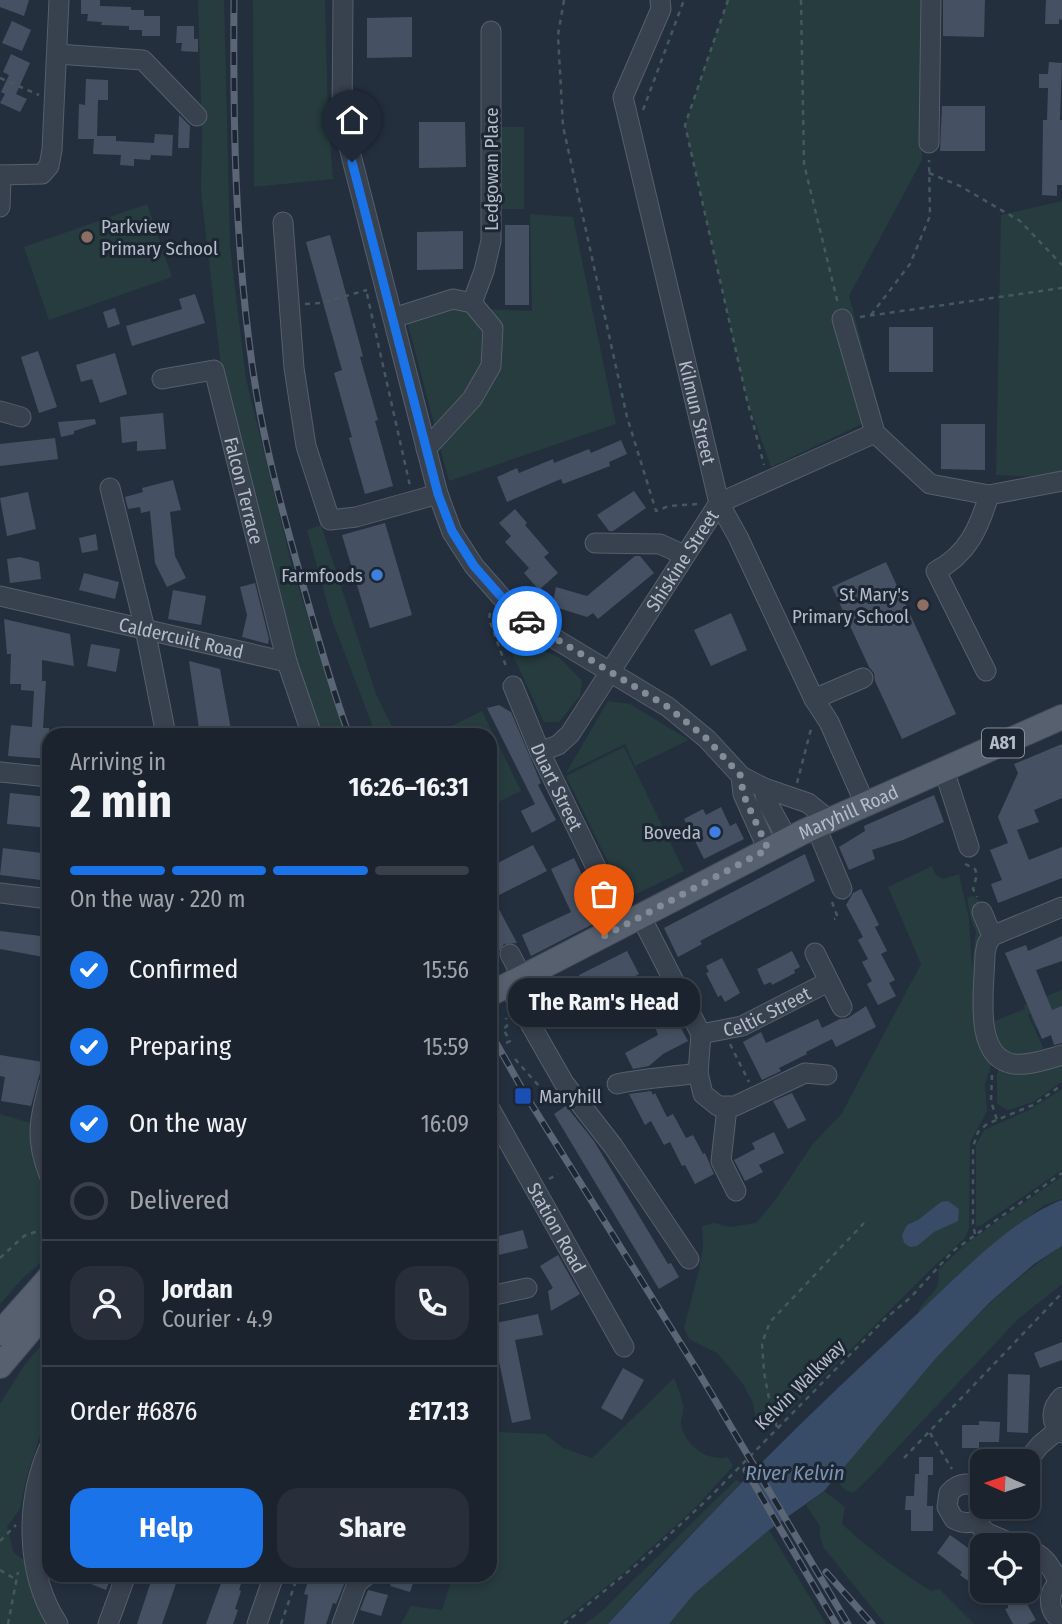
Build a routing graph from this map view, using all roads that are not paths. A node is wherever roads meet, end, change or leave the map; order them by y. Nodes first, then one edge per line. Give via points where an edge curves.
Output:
1 (59, 0) edge
2 (342, 0) edge
3 (660, 0) edge
4 (931, 0) edge
5 (491, 32) dead end
6 (57, 54) junction
7 (197, 116) dead end
8 (929, 143) road end
9 (1, 175) edge
10 (0, 207) edge
11 (283, 222) dead end
12 (472, 303) junction
13 (393, 318) junction
14 (842, 319) road end
15 (162, 379) dead end
16 (0, 409) edge
17 (21, 417) dead end
18 (875, 433) junction
19 (426, 449) junction
20 (1062, 481) edge
21 (110, 488) dead end
22 (438, 494) junction
23 (989, 495) junction
24 (719, 503) junction
25 (595, 543) dead end
26 (684, 555) junction
27 (0, 596) edge
28 (145, 629) junction
29 (287, 662) junction
30 (986, 671) dead end
31 (610, 672) junction
32 (863, 678) dead end
33 (513, 686) road end
34 (816, 702) junction
35 (1062, 717) edge
36 (165, 728) edge
37 (310, 728) edge
38 (540, 752) junction
39 (944, 770) junction
40 (0, 772) edge
41 (42, 776) edge
42 (741, 776) junction
43 (764, 788) junction
44 (865, 804) junction
45 (822, 823) junction
46 (778, 845) junction
47 (965, 853) road end
48 (842, 889) dead end
49 (0, 893) edge
50 (42, 898) edge
51 (981, 906) road end
52 (1062, 907) edge
53 (633, 921) junction
54 (996, 933) junction
55 (815, 953) dead end
56 (510, 954) dead end
57 (828, 982) junction
58 (505, 986) edge
59 (842, 1007) dead end
60 (701, 1034) junction
61 (1062, 1055) edge
62 (698, 1073) junction
63 (827, 1075) dead end
64 (617, 1084) dead end
65 (727, 1108) junction
66 (42, 1110) edge
67 (497, 1121) edge
68 (42, 1157) edge
69 (736, 1191) dead end
70 (689, 1259) dead end
71 (42, 1288) edge
72 (527, 1288) dead end
73 (497, 1294) edge
74 (42, 1316) edge
75 (0, 1332) edge
76 (624, 1347) dead end
77 (0, 1366) edge
78 (1062, 1397) edge
79 (1060, 1432) edge
80 (1037, 1449) edge
81 (42, 1463) edge
82 (970, 1484) edge
83 (970, 1518) edge
84 (1040, 1554) edge
85 (1060, 1581) edge
86 (123, 1582) edge
87 (272, 1582) edge
88 (358, 1582) edge
89 (1062, 1621) edge
90 (58, 1624) edge
91 (108, 1624) edge
92 (257, 1624) edge
93 (342, 1624) edge

1 - 6 street
2 - 13 street via 342,120
3 - 24 street, Kilmun Street via 661,9 623,97
4 - 8 street
5 - 12 street, Ledgowan Place via 491,241
6 - 7 street via 142,60
6 - 9 street via 49,166 41,174
9 - 10 street
11 - 22 street via 294,368 306,446 330,520
12 - 13 street via 453,299
12 - 19 street via 493,328 491,366 472,399
13 - 19 street
14 - 18 street
15 - 29 street, Falcon Terrace via 214,370
16 - 17 street
18 - 23 street via 930,484
18 - 24 street, Shiskine Street
19 - 22 street
20 - 23 street
21 - 28 street
22 - 31 street via 452,531 474,566 519,617
23 - 30 street via 972,537 953,562 936,571
24 - 26 street, Shiskine Street
24 - 34 street, Kilmun Street
25 - 26 street via 660,544
26 - 31 street, Shiskine Street
27 - 28 street, Caldercuilt Road
28 - 29 street, Caldercuilt Road
28 - 36 street
29 - 37 street
31 - 38 street, Shiskine Street via 570,734
31 - 42 street via 679,715
32 - 34 street
33 - 38 street, Duart Street
34 - 44 street, Kilmun Street
35 - 39 main road, Maryhill Road / A81
38 - 53 street, Duart Street via 604,886
39 - 44 main road, Maryhill Road / A81
39 - 47 street
40 - 41 street
42 - 43 street
42 - 46 street via 743,794
43 - 45 street via 807,803
43 - 46 street
44 - 45 main road, Maryhill Road / A81
45 - 46 main road, Maryhill Road / A81
45 - 48 street
46 - 53 main road, Maryhill Road / A81
49 - 50 street
51 - 54 street
52 - 54 street
53 - 58 main road, Maryhill Road / A81
53 - 60 street, Celtic Street
54 - 61 street via 985,954 984,1031 990,1048 1000,1060 1015,1065
55 - 57 street, Celtic Street
56 - 58 street
57 - 59 street, Celtic Street
57 - 60 street, Celtic Street via 742,1026
58 - 70 street via 564,1083
60 - 62 street, Celtic Street
62 - 64 street
62 - 65 street via 703,1094
63 - 65 street via 805,1073
65 - 69 street via 721,1161
66 - 68 street
67 - 76 street, Station Road
71 - 75 main road
72 - 73 street
74 - 77 main road
78 - 79 street via 1052,1413
79 - 80 street
81 - 90 street via 32,1506 29,1571
82 - 83 street via 961,1484 949,1493 947,1507 954,1519
84 - 85 street
85 - 89 street via 1050,1600
86 - 91 street
87 - 92 street
88 - 93 street

